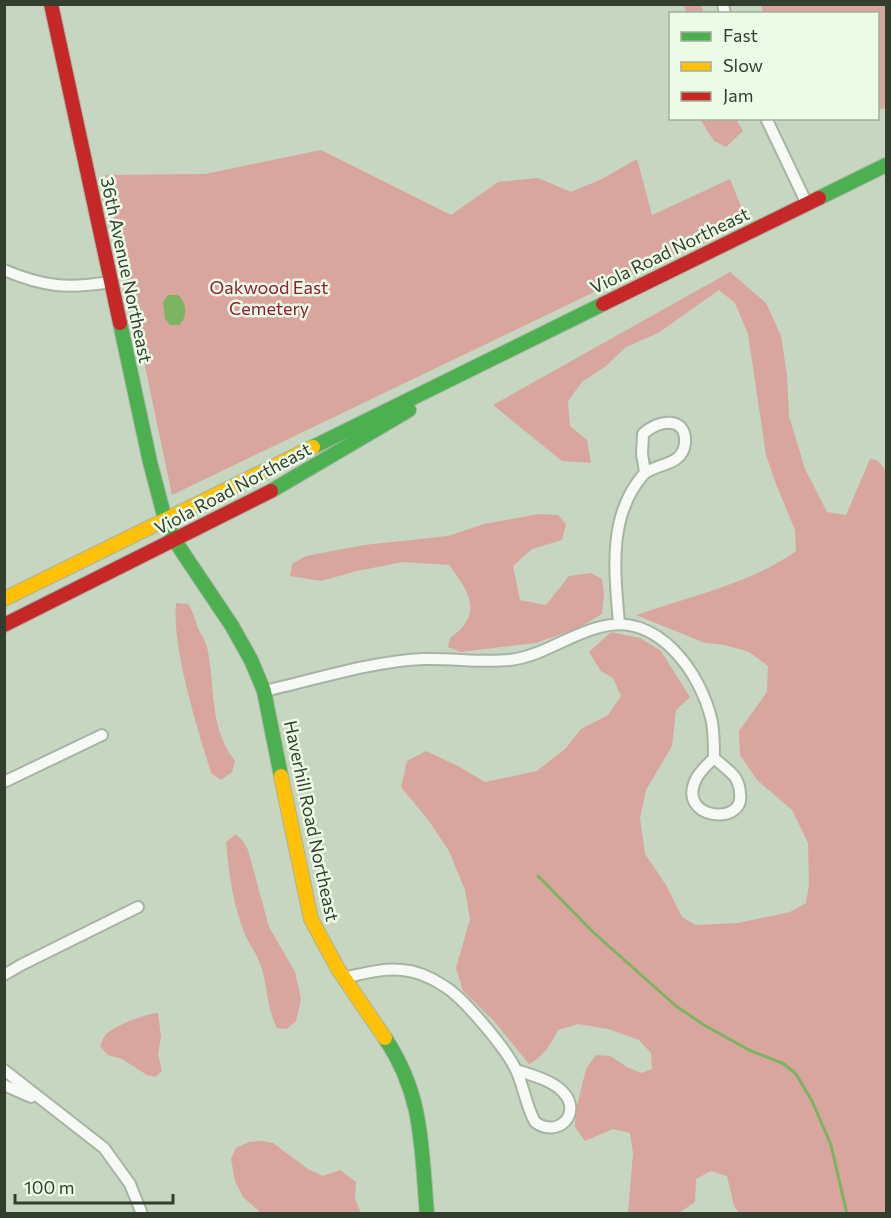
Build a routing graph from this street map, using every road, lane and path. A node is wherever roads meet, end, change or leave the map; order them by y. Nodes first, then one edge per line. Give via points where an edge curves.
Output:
1 (51, 4) edge
2 (767, 120) edge
3 (886, 165) edge
4 (807, 204) junction
5 (4, 270) edge
6 (110, 282) junction
7 (470, 371) junction
8 (645, 472) junction
9 (165, 519) junction
10 (175, 541) junction
11 (4, 599) edge
12 (619, 624) junction
13 (4, 625) edge
14 (264, 691) junction
15 (102, 735) dead end
16 (714, 758) junction
17 (4, 782) edge
18 (138, 907) dead end
19 (4, 975) edge
20 (343, 978) junction
21 (4, 1070) edge
22 (516, 1070) junction
23 (4, 1085) edge
24 (48, 1105) junction
25 (142, 1214) edge
26 (427, 1214) edge

1 - 6 main road, 36th Avenue Northeast
2 - 4 street
3 - 4 main road, Viola Road Northeast
4 - 7 main road, Viola Road Northeast
5 - 6 street via 63,287
6 - 9 main road, 36th Avenue Northeast
7 - 9 main road, Viola Road Northeast
7 - 10 main road, Viola Road Northeast via 280,486
8 - 8 street via 681,454 685,446 681,429 675,424 656,423 643,434
8 - 12 street via 620,518 615,541
9 - 10 main road, 36th Avenue Northeast
9 - 11 main road, Viola Road Northeast
10 - 13 main road, Viola Road Northeast
10 - 14 main road, Haverhill Road Northeast via 232,626
12 - 14 street via 600,627 536,655 512,660 424,659 387,663
12 - 16 street via 657,637 676,651 691,672 711,720
14 - 20 main road, Haverhill Road Northeast via 311,919
15 - 17 street
16 - 16 street via 696,779 693,790 699,809 708,815 730,813 741,801 736,779
18 - 19 street
20 - 22 street via 385,969 404,970 447,987 479,1020
20 - 26 main road, Haverhill Road Northeast via 384,1034 412,1091
21 - 24 street
22 - 22 street via 535,1122 550,1129 563,1125 570,1110 564,1093
23 - 24 street
24 - 25 street via 104,1148 130,1184

